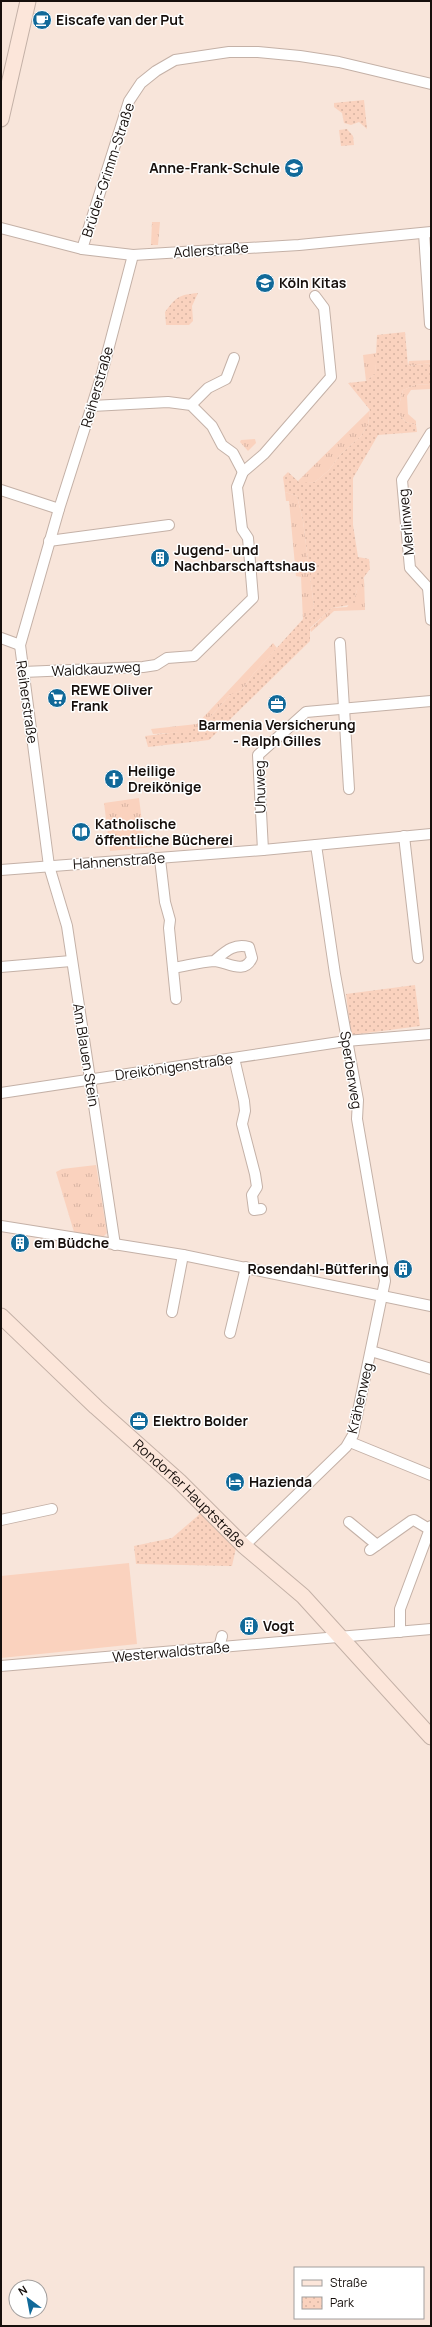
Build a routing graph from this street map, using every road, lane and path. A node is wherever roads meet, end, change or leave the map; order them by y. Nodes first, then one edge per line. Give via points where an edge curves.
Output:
1 (28, 1) edge
2 (431, 84) edge
3 (1, 119) edge
4 (1, 228) edge
5 (427, 232) edge
6 (82, 249) junction
7 (133, 255) junction
8 (315, 296) dead end
9 (430, 324) dead end
10 (234, 358) dead end
11 (191, 405) junction
12 (92, 406) junction
13 (431, 433) edge
14 (243, 472) junction
15 (1, 490) edge
16 (59, 509) junction
17 (169, 525) dead end
18 (50, 541) junction
19 (430, 590) edge
20 (431, 620) edge
21 (1, 638) edge
22 (340, 643) dead end
23 (20, 645) junction
24 (23, 672) junction
25 (431, 701) edge
26 (345, 708) junction
27 (350, 789) dead end
28 (431, 834) edge
29 (404, 836) junction
30 (316, 844) junction
31 (262, 850) junction
32 (160, 859) junction
33 (49, 866) junction
34 (1, 870) edge
35 (418, 958) dead end
36 (71, 961) junction
37 (214, 961) dead end
38 (1, 966) edge
39 (173, 968) junction
40 (176, 999) dead end
41 (431, 1034) edge
42 (346, 1041) junction
43 (234, 1058) junction
44 (90, 1080) junction
45 (1, 1093) edge
46 (261, 1209) dead end
47 (1, 1226) edge
48 (115, 1245) junction
49 (183, 1255) junction
50 (246, 1267) junction
51 (384, 1295) junction
52 (431, 1306) edge
53 (172, 1312) dead end
54 (1, 1316) edge
55 (230, 1333) dead end
56 (371, 1351) junction
57 (431, 1369) edge
58 (350, 1442) junction
59 (431, 1475) edge
60 (52, 1509) dead end
61 (1, 1520) edge
62 (349, 1522) dead end
63 (430, 1527) edge
64 (244, 1546) junction
65 (431, 1629) edge
66 (400, 1632) junction
67 (222, 1636) dead end
68 (342, 1639) junction
69 (219, 1648) junction
70 (1, 1666) edge
71 (431, 1737) edge

1 - 3 street
2 - 6 street, Brüder-Grimm-Straße via 338,62 280,53 229,52 175,60 141,84 129,101
4 - 6 street, Adlerstraße
5 - 7 street, Adlerstraße
5 - 9 street, Adlerstraße
6 - 7 street, Adlerstraße
7 - 12 street, Reiherstraße
8 - 14 street via 324,308 331,377 264,454
10 - 11 street via 226,379 208,388
11 - 12 street via 168,402
11 - 14 street via 212,426 222,445 233,453
12 - 16 street, Reiherstraße
13 - 19 street, Merlinweg via 402,480 410,568
14 - 24 street, Waldkauzweg via 237,487 242,529 248,538 253,598 194,656 168,658 156,665 143,668
15 - 16 street
16 - 18 street, Reiherstraße
17 - 18 street
18 - 23 street, Reiherstraße
19 - 20 street, Merlinweg
21 - 23 street
22 - 26 street
23 - 24 street, Reiherstraße
24 - 33 street, Reiherstraße
25 - 26 street, Uhuweg
26 - 27 street
26 - 31 street, Uhuweg via 306,712 258,755
28 - 29 street, Hahnenstraße
29 - 30 street, Hahnenstraße
29 - 35 street
30 - 31 street, Hahnenstraße
30 - 42 street, Sperberweg
31 - 32 street, Hahnenstraße
32 - 33 street, Hahnenstraße
32 - 39 street via 165,902 170,920
33 - 34 street, Hahnenstraße
33 - 36 street, Am Blauen Stein via 64,914
36 - 38 street
36 - 44 street, Am Blauen Stein
37 - 39 street
39 - 40 street
41 - 42 street, Dreikönigenstraße
42 - 43 street, Dreikönigenstraße
42 - 51 street, Sperberweg via 351,1054 358,1100 358,1119 380,1245 385,1281
43 - 44 street, Dreikönigenstraße
43 - 46 street via 244,1101 243,1131 256,1174 257,1187 252,1195 254,1210
44 - 45 street, Dreikönigenstraße
44 - 48 street, Am Blauen Stein
47 - 48 street
48 - 49 street
49 - 50 street
49 - 53 street
50 - 51 street
50 - 55 street
51 - 52 street
51 - 56 street, Krähenweg
54 - 64 street, Rondorfer Hauptstraße via 96,1407 179,1481
56 - 57 street, Krähenweg
56 - 58 street, Krähenweg
58 - 59 street
58 - 64 street, Krähenweg
60 - 61 street
62 - 63 street via 374,1548 411,1521
63 - 66 street via 400,1610
64 - 68 street, Rondorfer Hauptstraße via 303,1596
65 - 66 street, Westerwaldstraße
66 - 68 street, Westerwaldstraße
67 - 69 street
68 - 69 street, Westerwaldstraße
68 - 71 street, Rondorfer Hauptstraße
69 - 70 street, Westerwaldstraße

